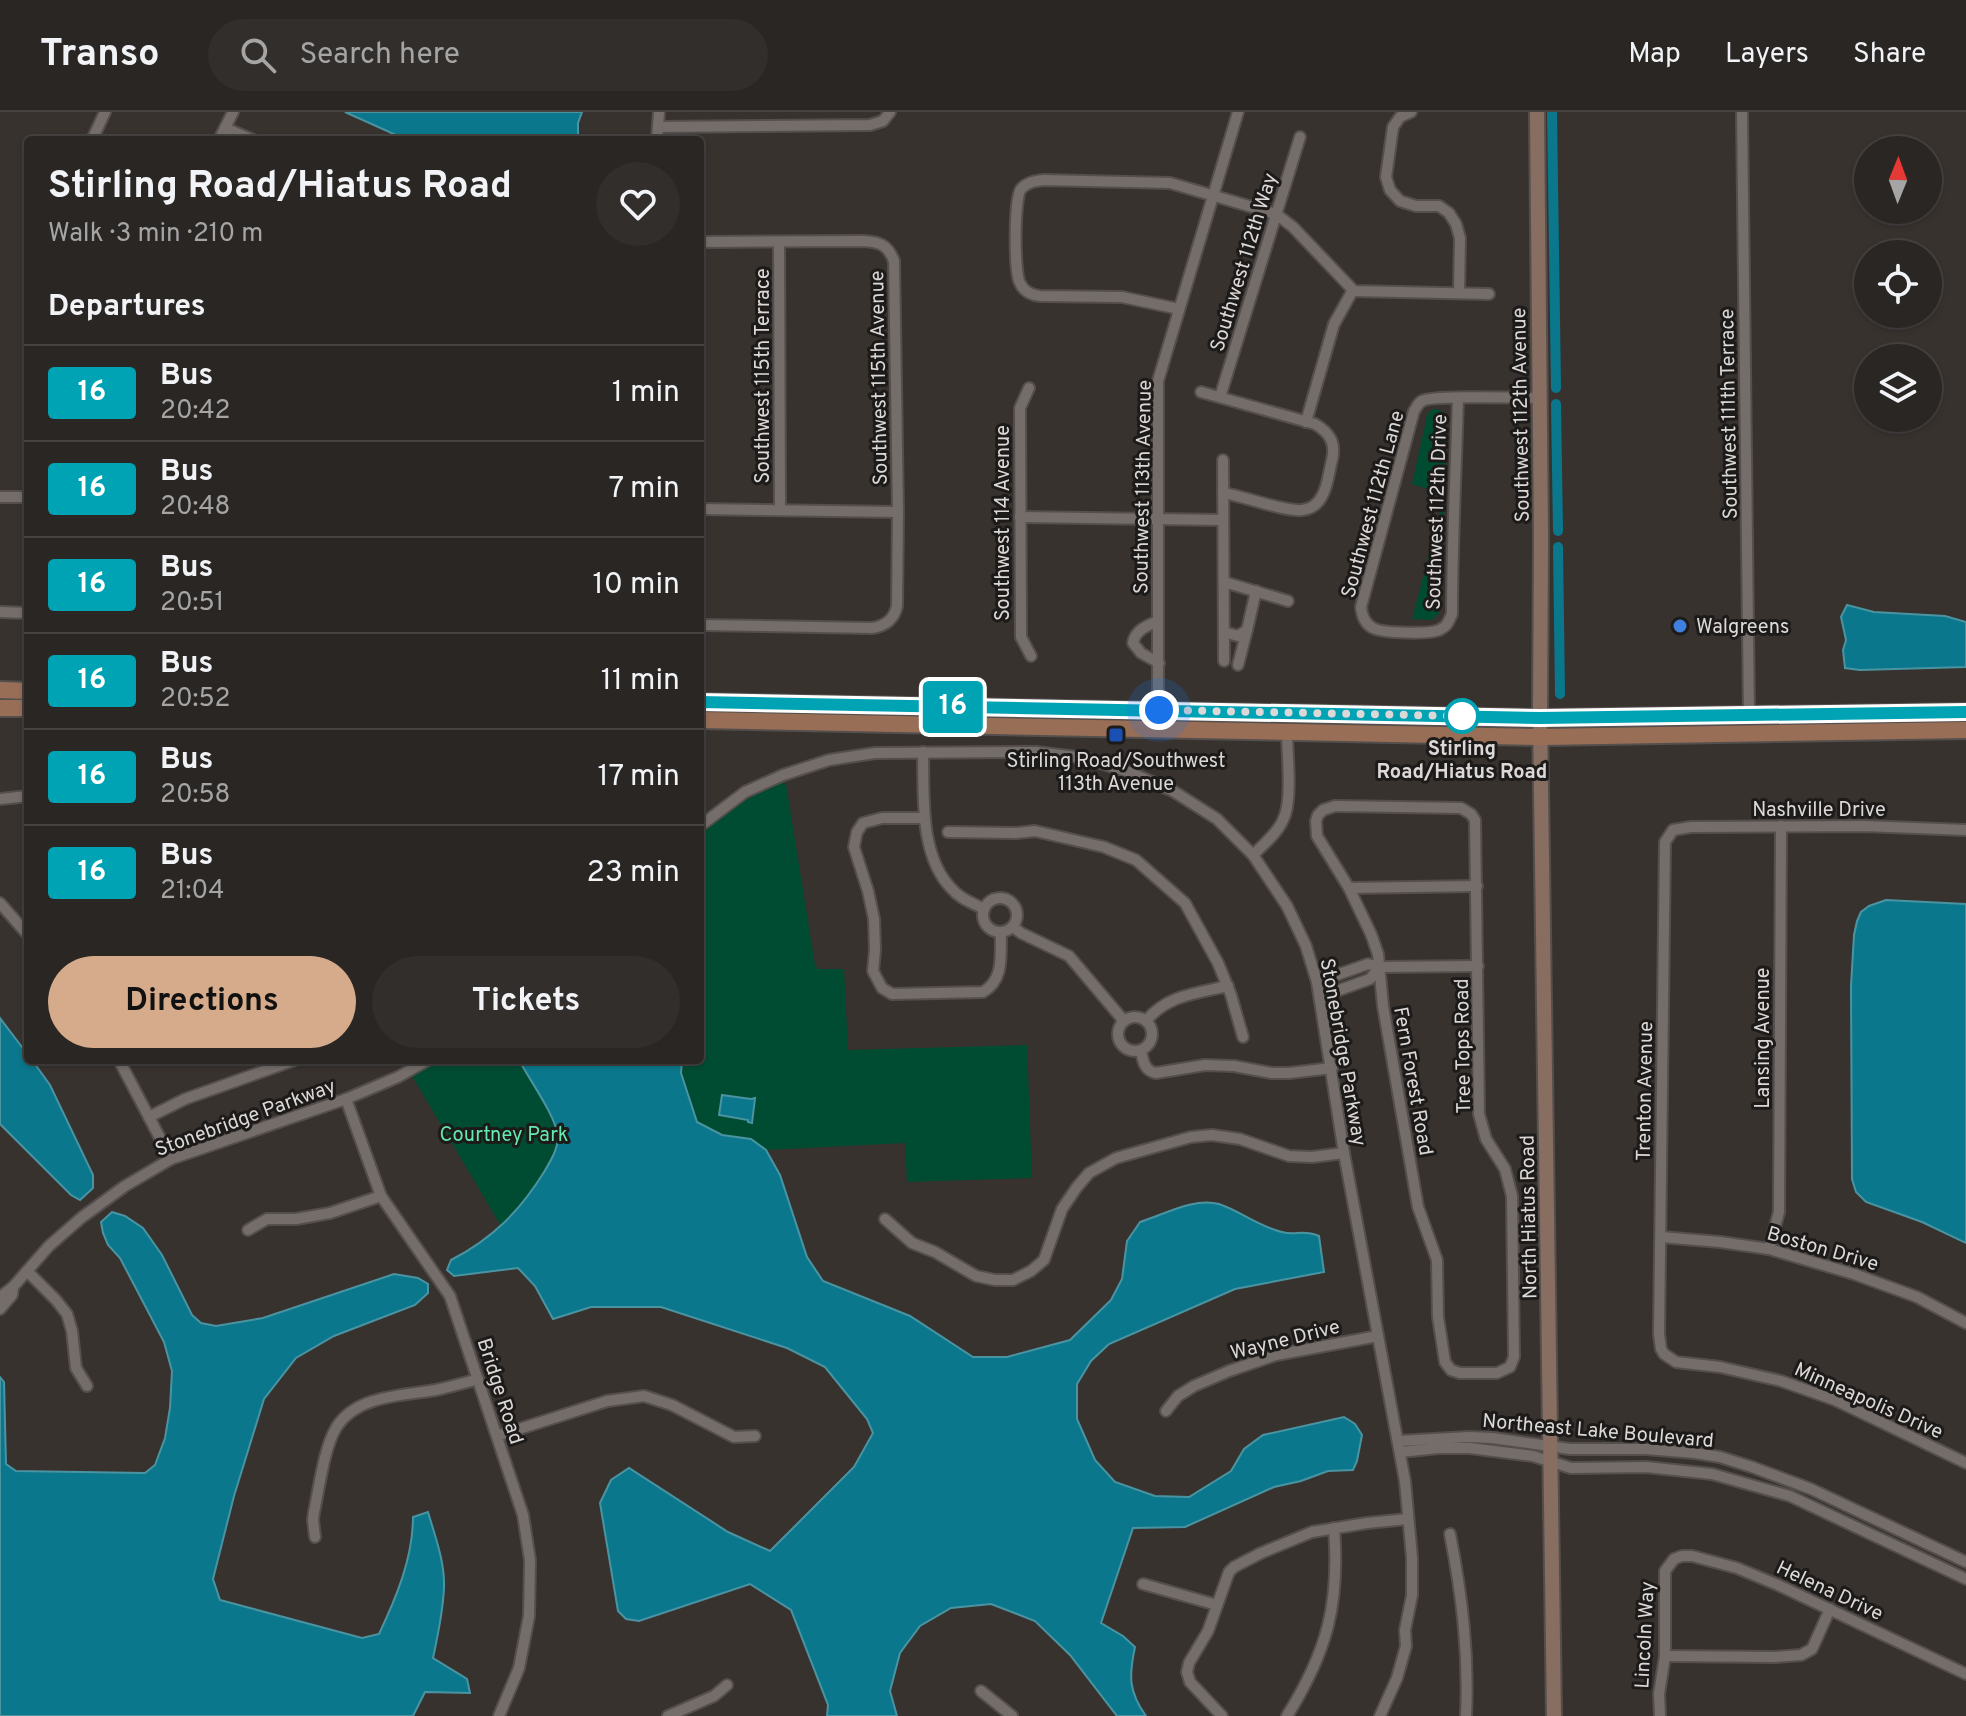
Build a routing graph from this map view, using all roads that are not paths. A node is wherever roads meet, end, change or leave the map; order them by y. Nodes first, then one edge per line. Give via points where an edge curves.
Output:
1 (105, 112) edge
2 (233, 112) edge
3 (659, 112) edge
4 (1238, 112) edge
5 (1411, 112) edge
6 (1537, 112) edge
7 (1742, 112) edge
8 (888, 115) edge
9 (658, 127) junction
10 (225, 128) junction
11 (94, 136) edge
12 (221, 136) edge
13 (244, 136) edge
14 (657, 136) edge
15 (1300, 137) dead end
16 (1213, 195) junction
17 (1276, 214) junction
18 (704, 242) edge
19 (779, 242) junction
20 (1354, 290) junction
21 (1459, 293) junction
22 (1489, 294) dead end
23 (1179, 309) junction
24 (1029, 388) dead end
25 (1201, 392) dead end
26 (1220, 397) junction
27 (1458, 398) junction
28 (1540, 398) junction
29 (1306, 422) junction
30 (1223, 460) dead end
31 (1223, 493) junction
32 (0, 497) edge
33 (24, 497) edge
34 (704, 509) edge
35 (780, 510) junction
36 (898, 512) junction
37 (1020, 517) junction
38 (1157, 520) junction
39 (1223, 520) junction
40 (1224, 582) junction
41 (1256, 591) junction
42 (1288, 601) dead end
43 (0, 612) edge
44 (24, 613) edge
45 (1364, 619) joint
46 (1158, 621) junction
47 (704, 625) edge
48 (1247, 630) junction
49 (1224, 632) junction
50 (1031, 656) dead end
51 (1224, 661) dead end
52 (1159, 663) junction
53 (1238, 665) dead end
54 (0, 690) edge
55 (24, 691) edge
56 (704, 702) edge
57 (0, 708) edge
58 (24, 708) edge
59 (1159, 710) junction
60 (1966, 712) edge
61 (1749, 715) junction
62 (1540, 718) junction
63 (704, 720) edge
64 (1158, 729) junction
65 (1966, 730) edge
66 (1287, 731) junction
67 (1542, 737) junction
68 (923, 752) junction
69 (24, 796) edge
70 (0, 799) edge
71 (1471, 814) joint
72 (924, 818) junction
73 (704, 820) edge
74 (1781, 826) junction
75 (1673, 830) joint
76 (1966, 830) edge
77 (948, 832) dead end
78 (1253, 855) junction
79 (1477, 886) junction
80 (1349, 888) junction
81 (0, 903) edge
82 (984, 909) junction
83 (1013, 927) junction
84 (24, 930) edge
85 (1001, 932) junction
86 (1478, 966) junction
87 (1380, 967) junction
88 (1317, 982) junction
89 (1228, 986) junction
90 (1320, 997) junction
91 (1124, 1021) junction
92 (1146, 1021) junction
93 (1243, 1037) dead end
94 (1141, 1051) junction
95 (121, 1064) edge
96 (284, 1064) edge
97 (421, 1064) edge
98 (1332, 1068) junction
99 (346, 1099) junction
100 (149, 1117) junction
101 (1344, 1153) junction
102 (171, 1159) junction
103 (381, 1196) junction
104 (885, 1219) dead end
105 (248, 1230) dead end
106 (1661, 1237) junction
107 (1769, 1249) junction
108 (27, 1271) junction
109 (13, 1287) junction
110 (0, 1297) edge
111 (0, 1309) edge
112 (1966, 1323) edge
113 (1378, 1336) junction
114 (1664, 1354) joint
115 (1451, 1370) joint
116 (478, 1379) junction
117 (87, 1386) dead end
118 (1166, 1411) dead end
119 (497, 1436) junction
120 (755, 1436) dead end
121 (1399, 1447) junction
122 (1679, 1451) junction
123 (1552, 1455) junction
124 (1966, 1463) edge
125 (1679, 1469) junction
126 (1408, 1519) junction
127 (1334, 1528) junction
128 (1450, 1534) dead end
129 (315, 1537) dead end
130 (1674, 1559) joint
131 (1966, 1562) edge
132 (1966, 1579) edge
133 (1143, 1584) dead end
134 (1217, 1605) junction
135 (1830, 1609) junction
136 (1665, 1656) junction
137 (1966, 1674) edge
138 (727, 1685) dead end
139 (981, 1691) dead end
140 (501, 1715) edge
141 (668, 1716) edge
142 (1012, 1716) edge
143 (1222, 1716) edge
144 (1287, 1716) edge
145 (1380, 1716) edge
146 (1466, 1716) edge
147 (1554, 1716) edge
148 (1660, 1716) edge

1 - 11 street
2 - 10 street
3 - 9 street
4 - 16 street, Southwest 113th Avenue
5 - 21 street via 1393,127 1386,177 1400,201 1439,206 1456,224
6 - 28 street, Southwest 112th Avenue
7 - 61 street, Southwest 111th Terrace
8 - 9 street via 870,125
9 - 14 street
10 - 12 street
10 - 13 street
15 - 17 street, Southwest 112th Way
16 - 17 street
16 - 23 street, Southwest 113th Avenue
16 - 23 street via 1157,182 1044,180 1024,186 1018,194 1016,269 1023,288 1033,295 1122,297
17 - 20 street
17 - 26 street, Southwest 112th Way
18 - 19 street
19 - 35 street, Southwest 115th Terrace
19 - 36 street, Southwest 115th Avenue via 874,242 885,246 894,261
20 - 21 street
20 - 29 street via 1334,324
21 - 22 street
23 - 38 street, Southwest 113th Avenue via 1158,381
24 - 37 street, Southwest 114 Avenue via 1020,408
25 - 26 street
26 - 29 street
27 - 28 street
27 - 45 street, Southwest 112th Lane via 1423,400 1414,411 1362,601
27 - 45 street, Southwest 112th Drive via 1452,614 1446,626 1434,632 1383,631
28 - 62 street, Southwest 112th Avenue
29 - 31 street via 1321,428 1334,449 1324,493 1315,505 1293,510
30 - 31 street
31 - 39 street
32 - 33 street
34 - 35 street
35 - 36 street
36 - 47 street, Southwest 115th Avenue via 897,606 885,624
37 - 38 street
37 - 50 street, Southwest 114 Avenue via 1021,637
38 - 39 street
38 - 46 street, Southwest 113th Avenue
39 - 40 street
40 - 41 street
40 - 49 street
41 - 42 street
41 - 48 street
43 - 44 street
46 - 52 street, Southwest 113th Avenue
46 - 52 street via 1138,632 1133,643
48 - 49 street via 1238,636
48 - 53 street
49 - 51 street
52 - 59 street, Southwest 113th Avenue
54 - 55 main road
56 - 59 main road
57 - 58 main road
59 - 62 main road
59 - 64 street, Southwest 113th Avenue
60 - 61 main road
61 - 62 main road
62 - 67 street, North Hiatus Road
63 - 64 main road
64 - 66 main road
65 - 67 main road
66 - 67 main road
66 - 78 street via 1286,814
67 - 123 street, North Hiatus Road
68 - 72 street
68 - 73 street, Stonebridge Parkway via 829,760 745,792
68 - 78 street, Stonebridge Parkway via 1036,752 1085,758 1173,791 1217,819
69 - 70 street
71 - 79 street, Tree Tops Road via 1476,824
71 - 80 street, Fern Forest Road via 1455,808 1323,810 1316,821 1317,836
72 - 82 street via 932,854 949,887
72 - 85 street via 882,818 863,823 857,832 854,847 874,919 873,971 882,988 892,994 983,992 998,975
74 - 75 street, Nashville Drive
74 - 76 street, Nashville Drive
74 - 107 street, Lansing Avenue via 1779,1212
75 - 106 street, Trenton Avenue via 1665,842
77 - 89 street via 1035,831 1136,860 1185,903
78 - 88 street, Stonebridge Parkway via 1287,906
79 - 80 street
79 - 86 street, Tree Tops Road
80 - 87 street, Fern Forest Road
81 - 84 street
82 - 83 street via 995,898 1011,901 1018,911
82 - 85 street via 986,925
83 - 85 street
83 - 91 street via 1069,956
86 - 87 street
86 - 115 street, Tree Tops Road via 1479,1114 1486,1139 1505,1169 1512,1204 1514,1357 1510,1367 1497,1373
87 - 88 street via 1368,964
87 - 90 street via 1370,979
87 - 115 street, Fern Forest Road via 1418,1207 1437,1260 1438,1317
88 - 90 street, Stonebridge Parkway
89 - 92 street via 1169,1001
89 - 93 street
90 - 98 street, Stonebridge Parkway
91 - 92 street
91 - 94 street via 1117,1033 1120,1044
92 - 94 street via 1152,1038
94 - 98 street via 1151,1073 1205,1065 1272,1073
95 - 100 street
96 - 100 street
97 - 99 street, Stonebridge Parkway
98 - 101 street, Stonebridge Parkway
99 - 102 street, Stonebridge Parkway
99 - 103 street, Bridge Road
100 - 102 street
101 - 104 street via 1289,1156 1212,1135 1116,1158 1089,1173 1077,1187 1062,1209 1044,1260 1013,1280 976,1276 912,1243
101 - 113 street, Stonebridge Parkway
102 - 108 street, Stonebridge Parkway via 81,1218
103 - 105 street via 330,1213 267,1219
103 - 116 street, Bridge Road via 450,1296
106 - 107 street, Boston Drive
106 - 114 street, Trenton Avenue via 1659,1334
107 - 112 street, Boston Drive via 1917,1297
108 - 109 street, Stonebridge Parkway
108 - 117 street via 67,1314 76,1368
109 - 110 street, Stonebridge Parkway
109 - 111 street, Stonebridge Parkway
113 - 118 street, Wayne Drive via 1276,1355 1229,1371 1178,1396
113 - 121 street, Stonebridge Parkway
114 - 124 street, Minneapolis Drive via 1676,1362 1720,1367 1821,1395
116 - 119 street, Bridge Road
116 - 129 street via 373,1401 350,1411 331,1441 314,1512
119 - 120 street via 607,1401 644,1396 734,1437
119 - 140 street, Bridge Road via 523,1515 530,1560 529,1616 519,1668
121 - 123 street, Northeast Lake Boulevard
121 - 126 street, Stonebridge Parkway
122 - 123 street, Northeast Lake Boulevard
122 - 125 street
122 - 131 street, Northeast Lake Boulevard via 1720,1457 1811,1489
123 - 125 street, Northeast Lake Boulevard via 1571,1468
123 - 147 street, North Hiatus Road
125 - 132 street, Northeast Lake Boulevard via 1790,1496
126 - 127 street
126 - 145 street, Stonebridge Parkway via 1412,1595 1406,1646
127 - 134 street via 1312,1532 1234,1567
127 - 144 street via 1333,1610 1306,1686
128 - 146 street via 1466,1631
130 - 135 street, Helena Drive via 1692,1556 1737,1568
130 - 136 street, Lincoln Way via 1665,1571
133 - 134 street
134 - 143 street via 1187,1672
135 - 136 street via 1812,1649 1801,1655
135 - 137 street, Helena Drive
136 - 148 street, Lincoln Way
138 - 141 street
139 - 142 street

